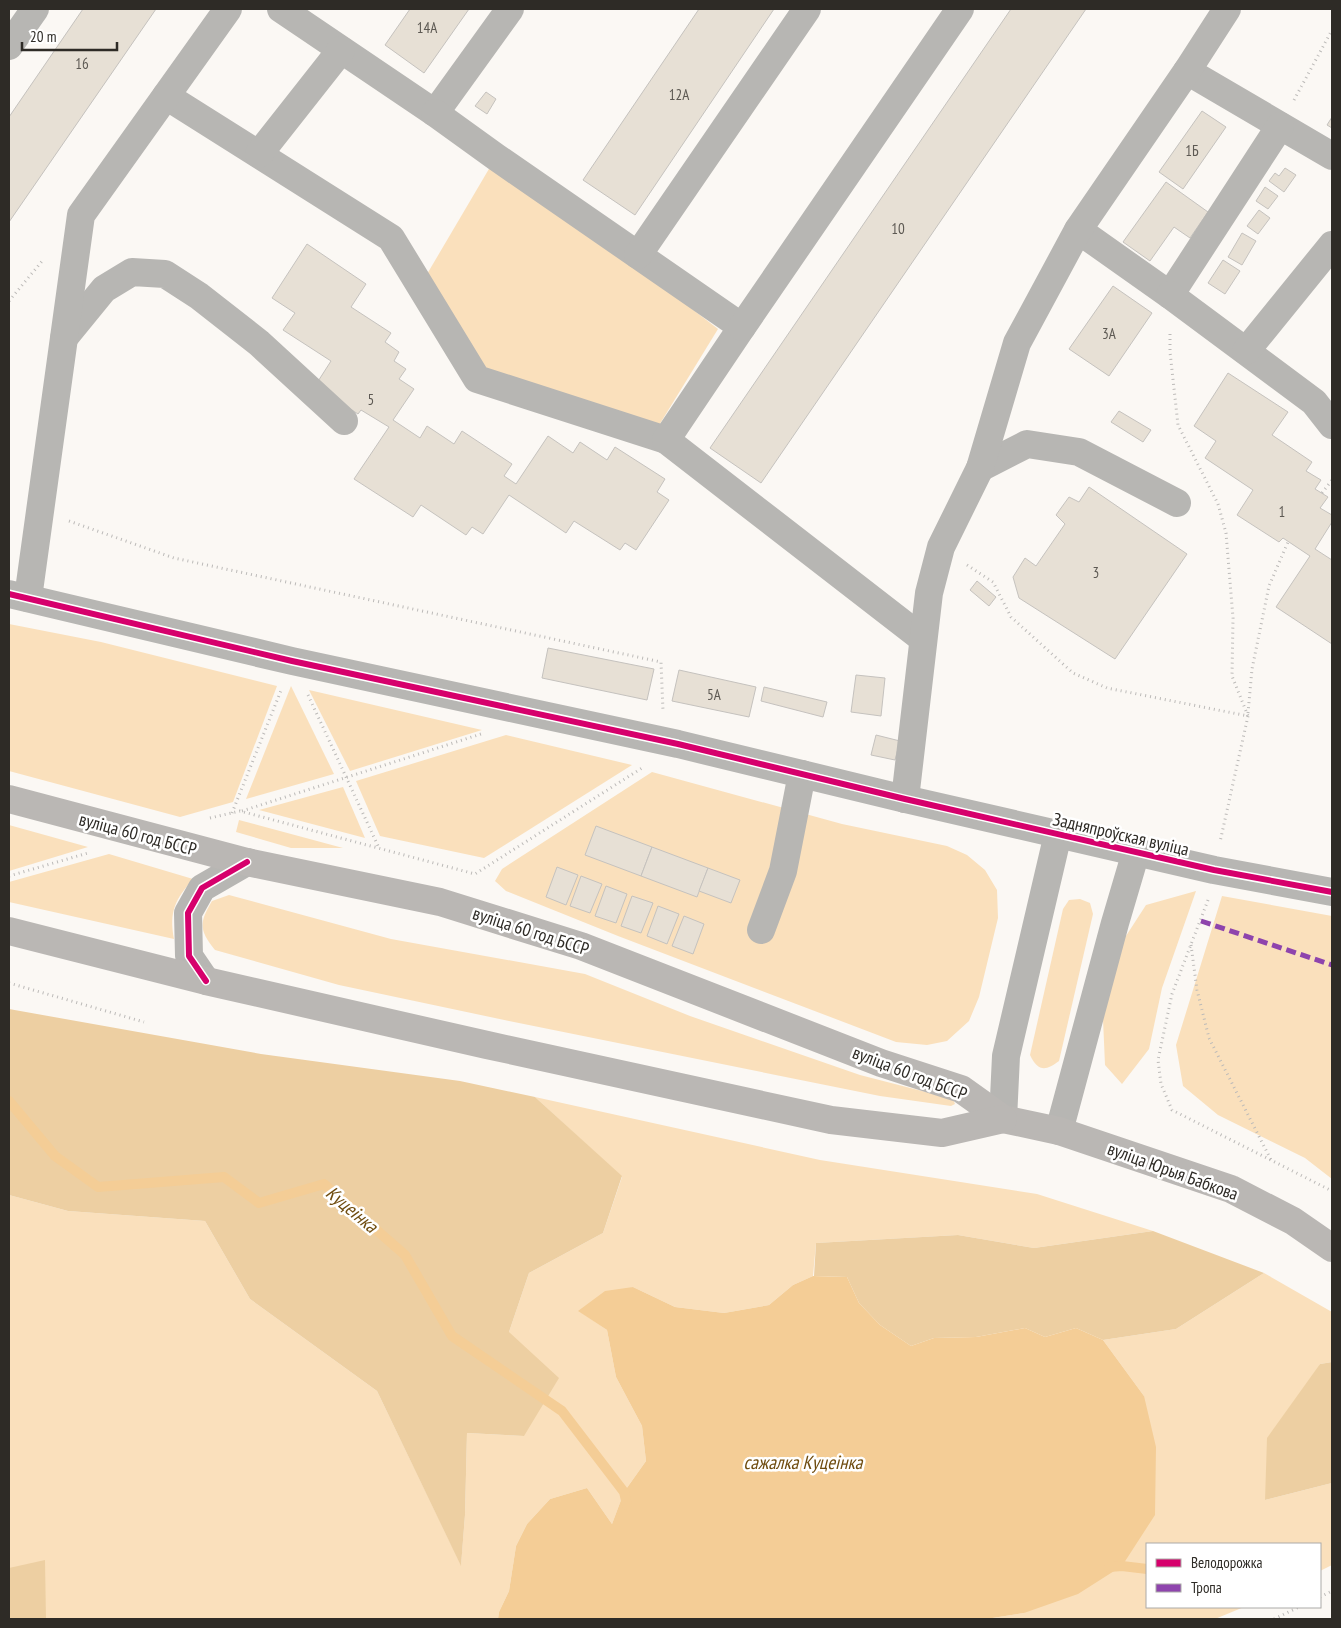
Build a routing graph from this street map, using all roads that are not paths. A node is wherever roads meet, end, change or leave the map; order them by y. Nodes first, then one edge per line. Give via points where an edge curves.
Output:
1 (35, 9) edge
2 (228, 9) edge
3 (281, 9) edge
4 (510, 9) edge
5 (807, 9) edge
6 (960, 9) edge
7 (1227, 9) edge
8 (9, 46) edge
9 (341, 50) junction
10 (1187, 71) junction
11 (166, 96) junction
12 (435, 113) junction
13 (1280, 126) junction
14 (259, 154) junction
15 (1332, 156) edge
16 (1078, 230) junction
17 (1332, 245) edge
18 (638, 255) junction
19 (1170, 295) junction
20 (742, 327) junction
21 (64, 338) junction
22 (1246, 351) junction
23 (344, 421) dead end
24 (1332, 424) edge
25 (666, 440) junction
26 (980, 468) junction
27 (1177, 503) dead end
28 (18, 596) edge
29 (923, 639) junction
30 (802, 774) junction
31 (9, 799) edge
32 (905, 799) junction
33 (1058, 834) junction
34 (1136, 852) junction
35 (247, 862) junction
36 (1332, 892) edge
37 (761, 930) dead end
38 (9, 931) edge
39 (206, 982) junction
40 (1003, 1118) junction
41 (1059, 1131) junction
42 (1332, 1248) edge

1 - 8 street
2 - 11 street
3 - 9 street
4 - 12 street
5 - 18 street
6 - 20 street
7 - 10 street
9 - 12 street
9 - 14 street
10 - 13 street
10 - 16 street
11 - 14 street
11 - 21 street via 81,215
12 - 18 street
13 - 15 street
13 - 19 street
14 - 25 street via 391,238 477,379
16 - 19 street
16 - 26 street via 1017,343
17 - 22 street
18 - 20 street
19 - 22 street
20 - 25 street
21 - 23 street via 104,289 132,272 165,274 259,343
21 - 28 street via 40,510
22 - 24 street via 1314,402
25 - 29 street
26 - 27 street via 1027,444 1079,452
26 - 29 street via 941,547 929,594
28 - 30 street, Задняпроўская вуліца via 292,661
29 - 32 street
30 - 32 street, Задняпроўская вуліца
30 - 37 street via 783,870
31 - 35 main road, вуліца 60 год БССР
32 - 33 street, Задняпроўская вуліца
33 - 34 street, Задняпроўская вуліца
33 - 40 street via 1006,1056
34 - 36 street, Задняпроўская вуліца
34 - 41 street
35 - 39 street via 202,888 188,913 190,956
35 - 40 main road, вуліца 60 год БССР via 440,902 581,946 881,1063 962,1089
38 - 39 main road, вуліца 60 год БССР
39 - 40 main road, вуліца 60 год БССР via 830,1120 942,1133
40 - 41 main road, вуліца Юрыя Бабкова
41 - 42 main road, вуліца Юрыя Бабкова via 1231,1189 1293,1221

